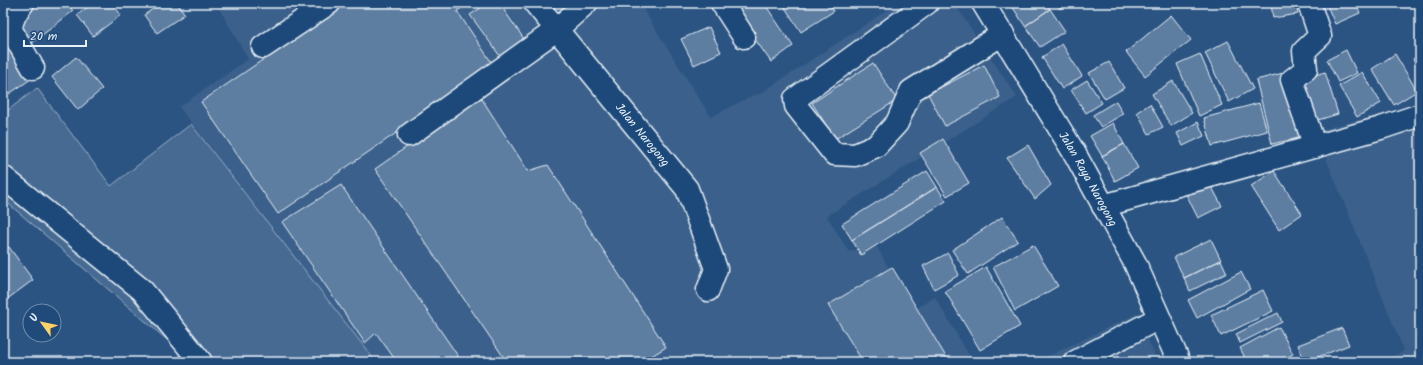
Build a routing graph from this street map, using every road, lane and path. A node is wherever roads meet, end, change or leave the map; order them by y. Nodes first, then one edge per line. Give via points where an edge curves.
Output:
1 (23, 3) edge
2 (329, 3) edge
3 (535, 3) edge
4 (586, 3) edge
5 (722, 3) edge
6 (927, 3) edge
7 (983, 3) edge
8 (1310, 3) edge
9 (556, 30) junction
10 (1003, 34) junction
11 (744, 37) dead end
12 (263, 47) dead end
13 (33, 68) dead end
14 (1420, 115) edge
15 (409, 134) dead end
16 (1315, 147) junction
17 (3, 177) edge
18 (1103, 206) junction
19 (708, 290) dead end
20 (1159, 318) junction
21 (201, 362) edge
22 (1075, 362) edge
23 (1179, 362) edge

1 - 13 street via 11,23 11,30
2 - 12 street
3 - 9 street, Jalan Narogong
4 - 9 street
5 - 11 street
6 - 10 street via 795,99 796,106 834,154 855,155 876,146 897,123 911,91
7 - 10 street, Jalan Raya Narogong
8 - 16 street via 1320,36 1304,51 1306,69 1292,80
9 - 15 street
9 - 19 street, Jalan Narogong via 687,189 716,269
10 - 18 street, Jalan Raya Narogong
14 - 16 street
16 - 18 street
17 - 21 street via 142,290
18 - 20 street, Jalan Raya Narogong via 1135,263
20 - 22 street
20 - 23 street, Jalan Raya Narogong

